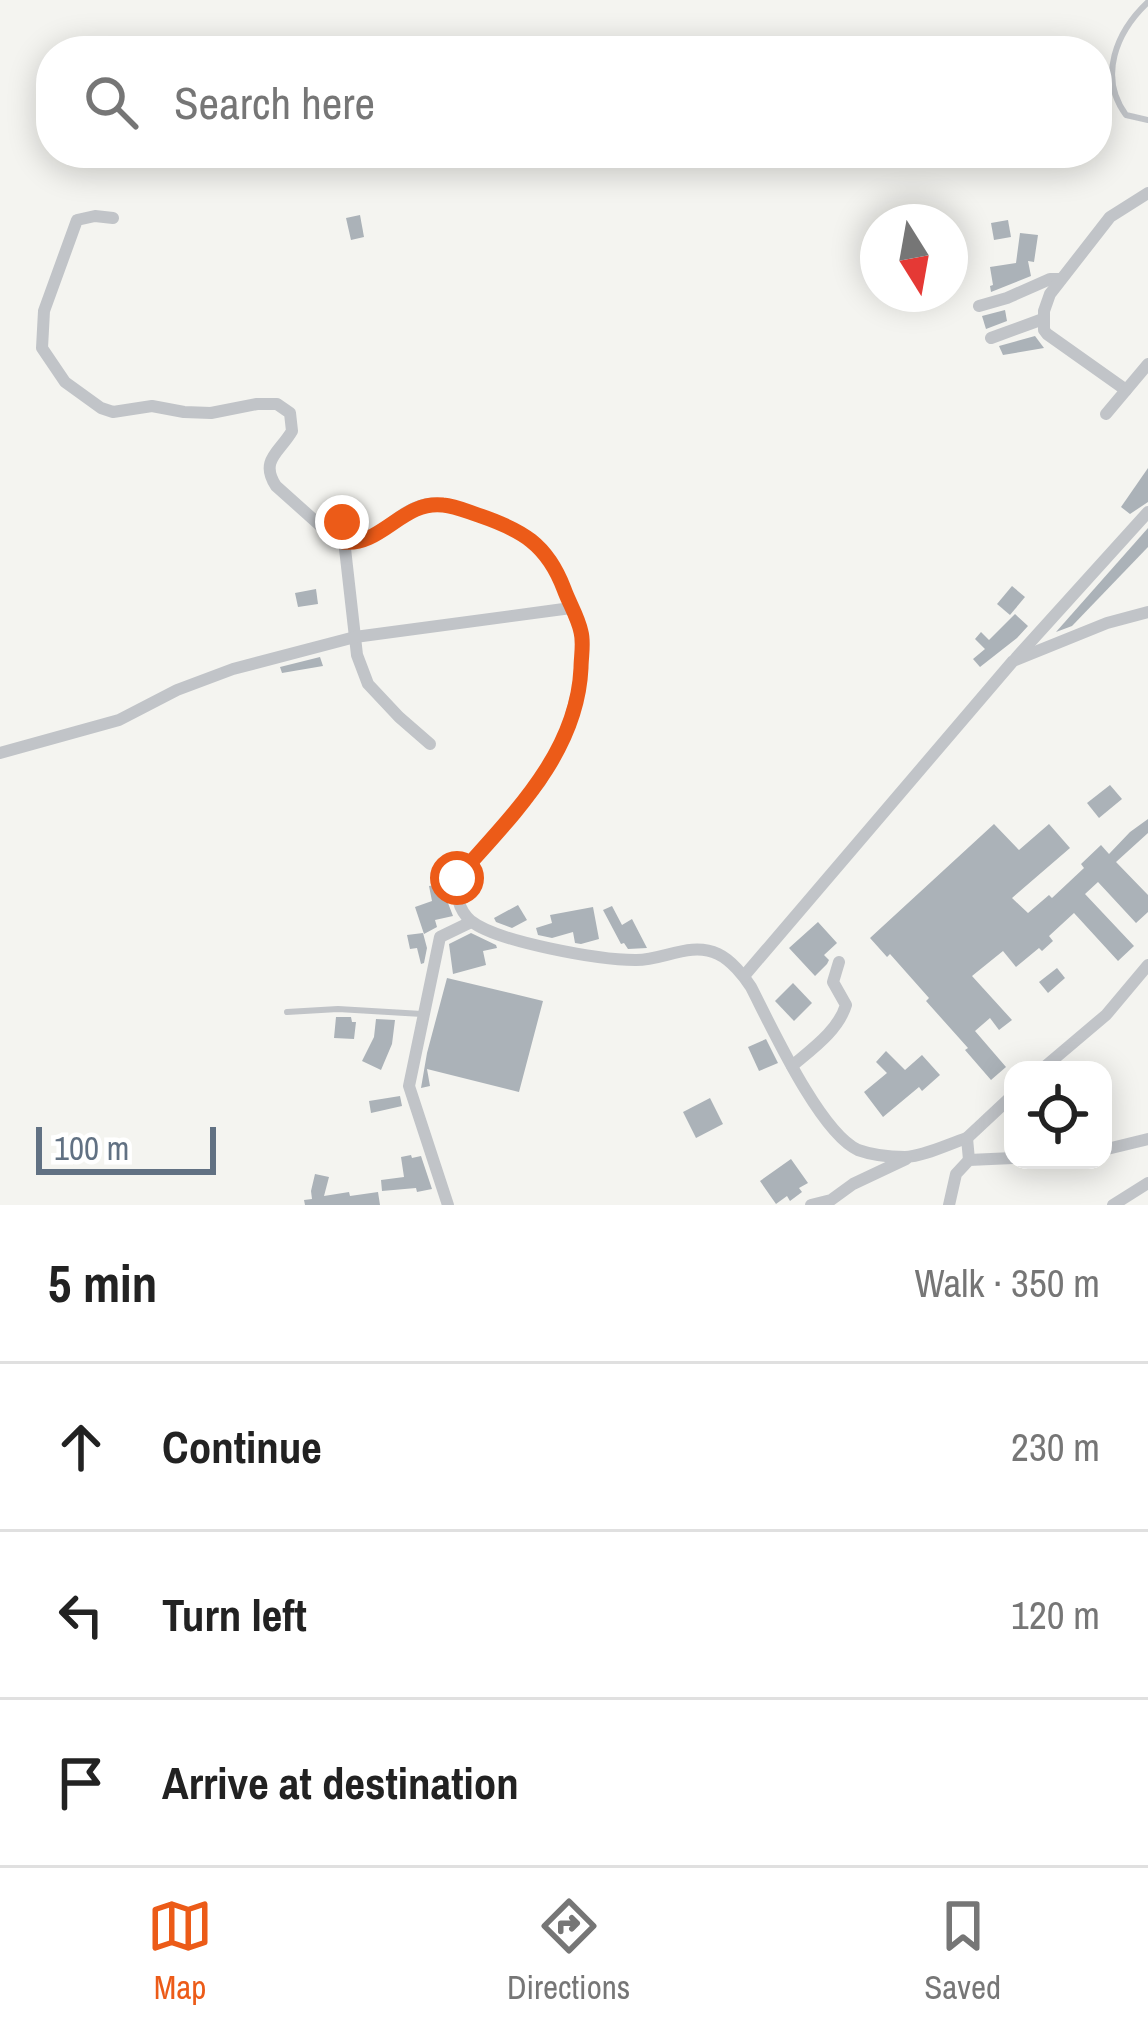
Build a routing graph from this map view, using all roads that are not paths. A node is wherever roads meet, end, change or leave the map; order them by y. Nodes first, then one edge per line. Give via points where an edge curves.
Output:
1 (1148, 2) edge
2 (1112, 60) edge
3 (1112, 87) edge
4 (1148, 120) edge
5 (1148, 194) edge
6 (113, 218) dead end
7 (1061, 280) junction
8 (979, 306) dead end
9 (1043, 319) junction
10 (991, 338) dead end
11 (1148, 364) edge
12 (1126, 390) junction
13 (1106, 414) dead end
14 (1148, 512) edge
15 (342, 522) dead end
16 (343, 542) junction
17 (571, 608) junction
18 (1148, 612) edge
19 (355, 637) junction
20 (1013, 661) junction
21 (430, 745) dead end
22 (0, 753) edge
23 (471, 922) junction
24 (839, 962) dead end
25 (1148, 965) edge
26 (744, 976) junction
27 (287, 1012) dead end
28 (424, 1014) junction
29 (1052, 1061) edge
30 (792, 1066) junction
31 (1004, 1103) edge
32 (967, 1138) junction
33 (1148, 1139) edge
34 (1112, 1148) edge
35 (910, 1157) junction
36 (1004, 1158) edge
37 (969, 1160) junction
38 (1148, 1184) edge
39 (448, 1205) edge
40 (811, 1205) edge
41 (949, 1205) edge
42 (1113, 1205) edge

1 - 2 lane
3 - 4 lane via 1126,115
5 - 7 street via 1110,218
6 - 16 street via 77,220 44,311 42,347 64,382 113,412 285,408 292,430 270,462 270,478
7 - 8 street
7 - 9 street
9 - 10 street
9 - 12 street via 1052,339
11 - 12 street
12 - 13 street
14 - 20 street
15 - 16 street
16 - 17 street via 368,539 425,505 449,506 532,540 553,562
16 - 19 street
17 - 19 street
17 - 23 street via 582,634 567,730 540,782 457,878 455,892
18 - 20 street
19 - 21 street via 368,684
19 - 22 street via 233,668 118,720
20 - 26 street
23 - 26 street via 527,944 607,957 720,954
23 - 28 street via 440,937
24 - 30 street via 833,982 843,1014
25 - 29 street
26 - 30 street
27 - 28 lane
28 - 39 street via 409,1085
30 - 35 street via 855,1149
31 - 32 street
32 - 35 street
32 - 37 street
33 - 34 street
35 - 40 street
36 - 37 street
37 - 41 street via 956,1174
38 - 42 street

